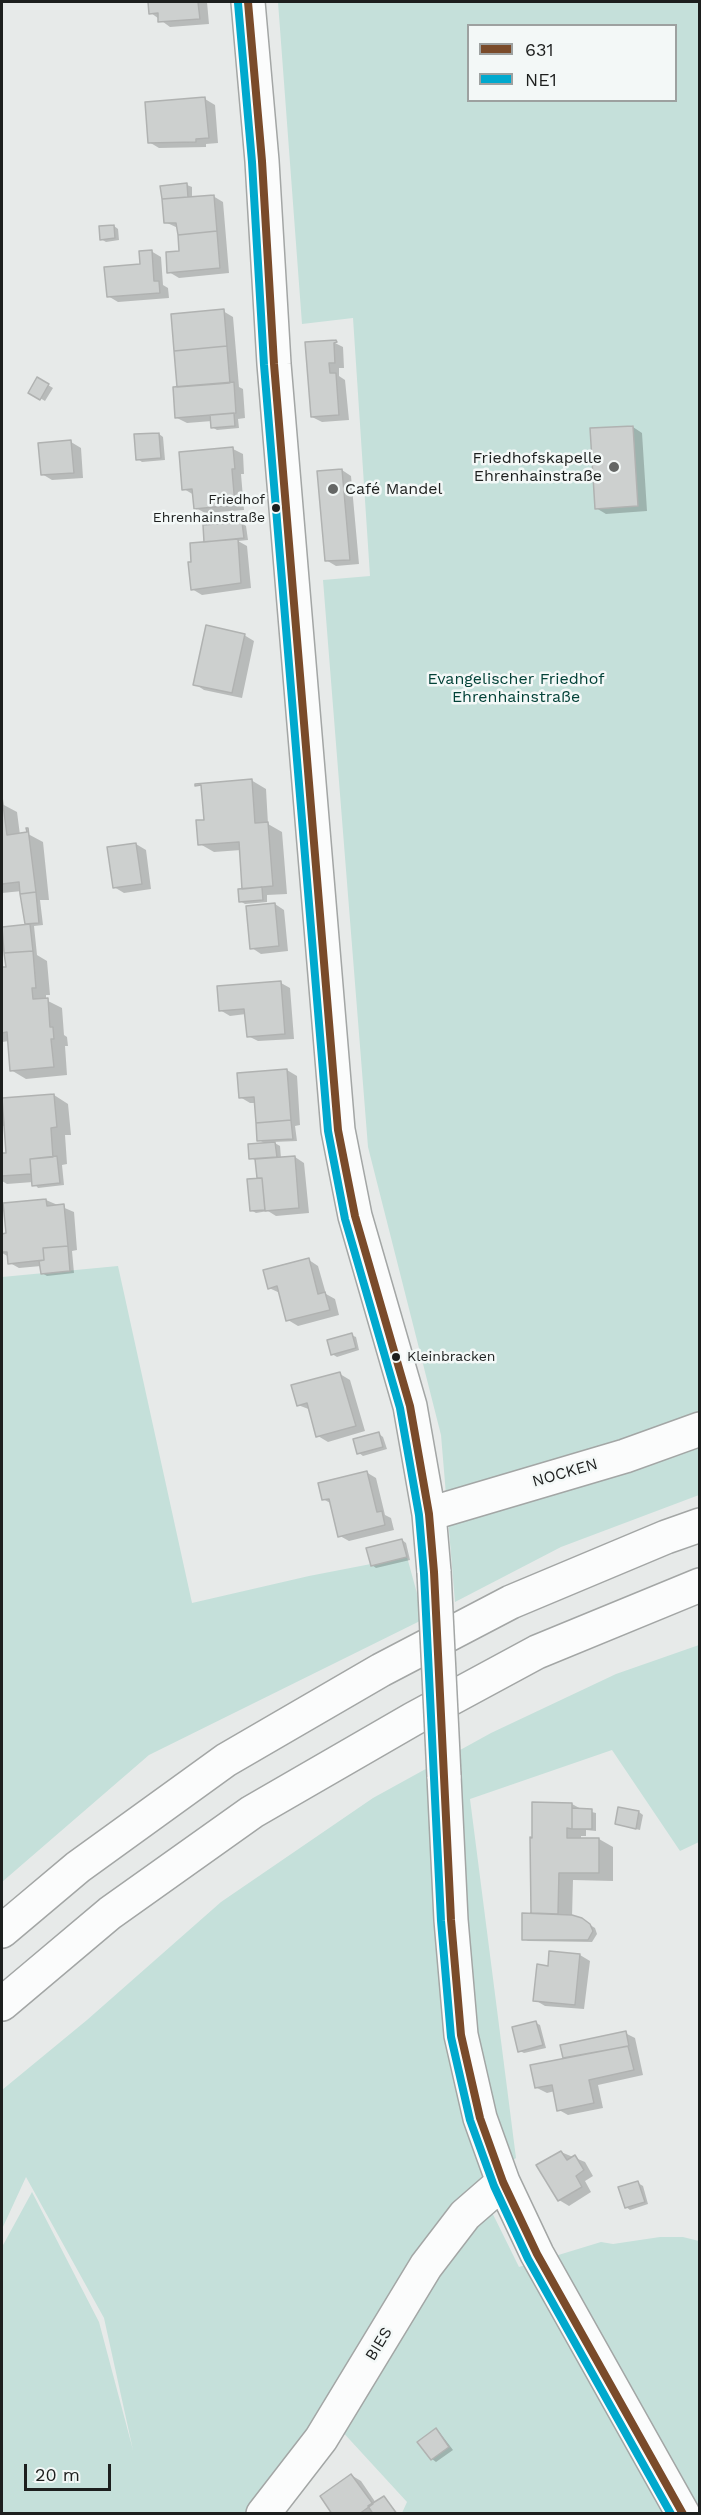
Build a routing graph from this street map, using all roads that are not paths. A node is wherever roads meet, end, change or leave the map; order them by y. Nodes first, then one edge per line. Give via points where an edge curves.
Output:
1 (248, 2) edge
2 (699, 1429) edge
3 (429, 1514) junction
4 (699, 1525) edge
5 (699, 1585) edge
6 (2, 1931) edge
7 (2, 2004) edge
8 (503, 2182) junction
9 (263, 2514) edge
10 (683, 2514) edge

1 - 3 main road via 338,1130 355,1216 410,1406
2 - 3 main road, NOCKEN via 625,1456
3 - 8 main road, bridge via 461,2035 480,2118
4 - 6 main road via 511,1602 370,1676 226,1760 78,1867
5 - 7 main road via 537,1652 252,1812 110,1912
8 - 9 main road, BIES via 465,2215 426,2266 321,2439
8 - 10 main road via 537,2254

